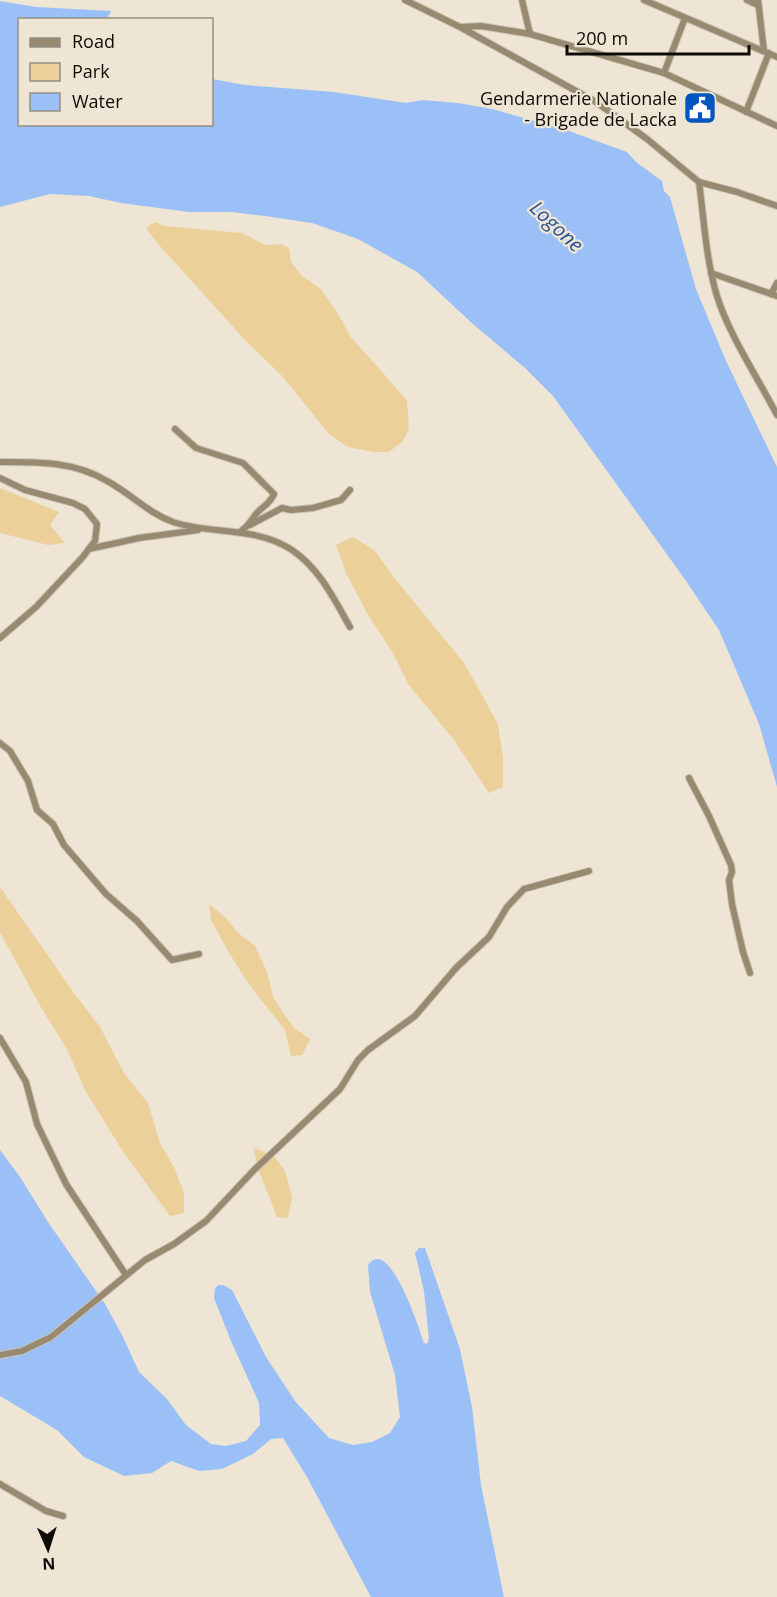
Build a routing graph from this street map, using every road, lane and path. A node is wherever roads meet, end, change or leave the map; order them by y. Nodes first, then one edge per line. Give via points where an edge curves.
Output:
1 (405, 0) edge
2 (426, 0) edge
3 (522, 0) edge
4 (644, 0) edge
5 (747, 0) edge
6 (659, 3) edge
7 (758, 3) edge
8 (425, 10) junction
9 (686, 18) junction
10 (460, 27) junction
11 (530, 34) junction
12 (767, 52) junction
13 (777, 57) edge
14 (664, 73) junction
15 (746, 112) junction
16 (777, 126) edge
17 (699, 183) junction
18 (777, 206) edge
19 (711, 273) junction
20 (777, 283) edge
21 (774, 295) edge
22 (777, 415) edge
23 (175, 429) dead end
24 (0, 462) edge
25 (0, 478) edge
26 (350, 490) dead end
27 (249, 526) junction
28 (205, 528) junction
29 (240, 532) junction
30 (89, 549) junction
31 (350, 627) dead end
32 (0, 638) edge
33 (0, 743) edge
34 (689, 778) dead end
35 (589, 871) dead end
36 (199, 954) dead end
37 (750, 973) dead end
38 (0, 1038) edge
39 (126, 1275) junction
40 (0, 1355) edge
41 (0, 1484) edge
42 (63, 1516) dead end

1 - 8 street
2 - 8 street
3 - 11 street
4 - 6 street
5 - 7 street
6 - 9 street
7 - 12 street
8 - 10 street
9 - 12 street
9 - 14 street
10 - 11 street via 481,26
10 - 17 street via 596,102
11 - 14 street
12 - 13 street
12 - 15 street
14 - 15 street
15 - 16 street
17 - 18 street
17 - 19 street
19 - 21 street
19 - 22 street via 727,322
20 - 21 street
23 - 27 street via 196,448 243,463 274,494
24 - 28 street via 79,468 107,481 157,515
25 - 30 street via 85,509 97,525 95,541
26 - 27 street via 341,500 313,508 282,508
27 - 29 street
28 - 29 street
28 - 30 street
29 - 31 street via 279,543 301,557 320,576
30 - 32 street via 36,607
33 - 36 street via 10,751 28,781 38,810 106,894 172,960
34 - 37 street via 731,866 732,904
35 - 39 street via 524,889 507,907 489,937 456,968 415,1017 368,1050 340,1089 206,1221
38 - 39 street via 26,1082 37,1124 66,1184
39 - 40 street via 51,1337 22,1351
41 - 42 street via 46,1511

